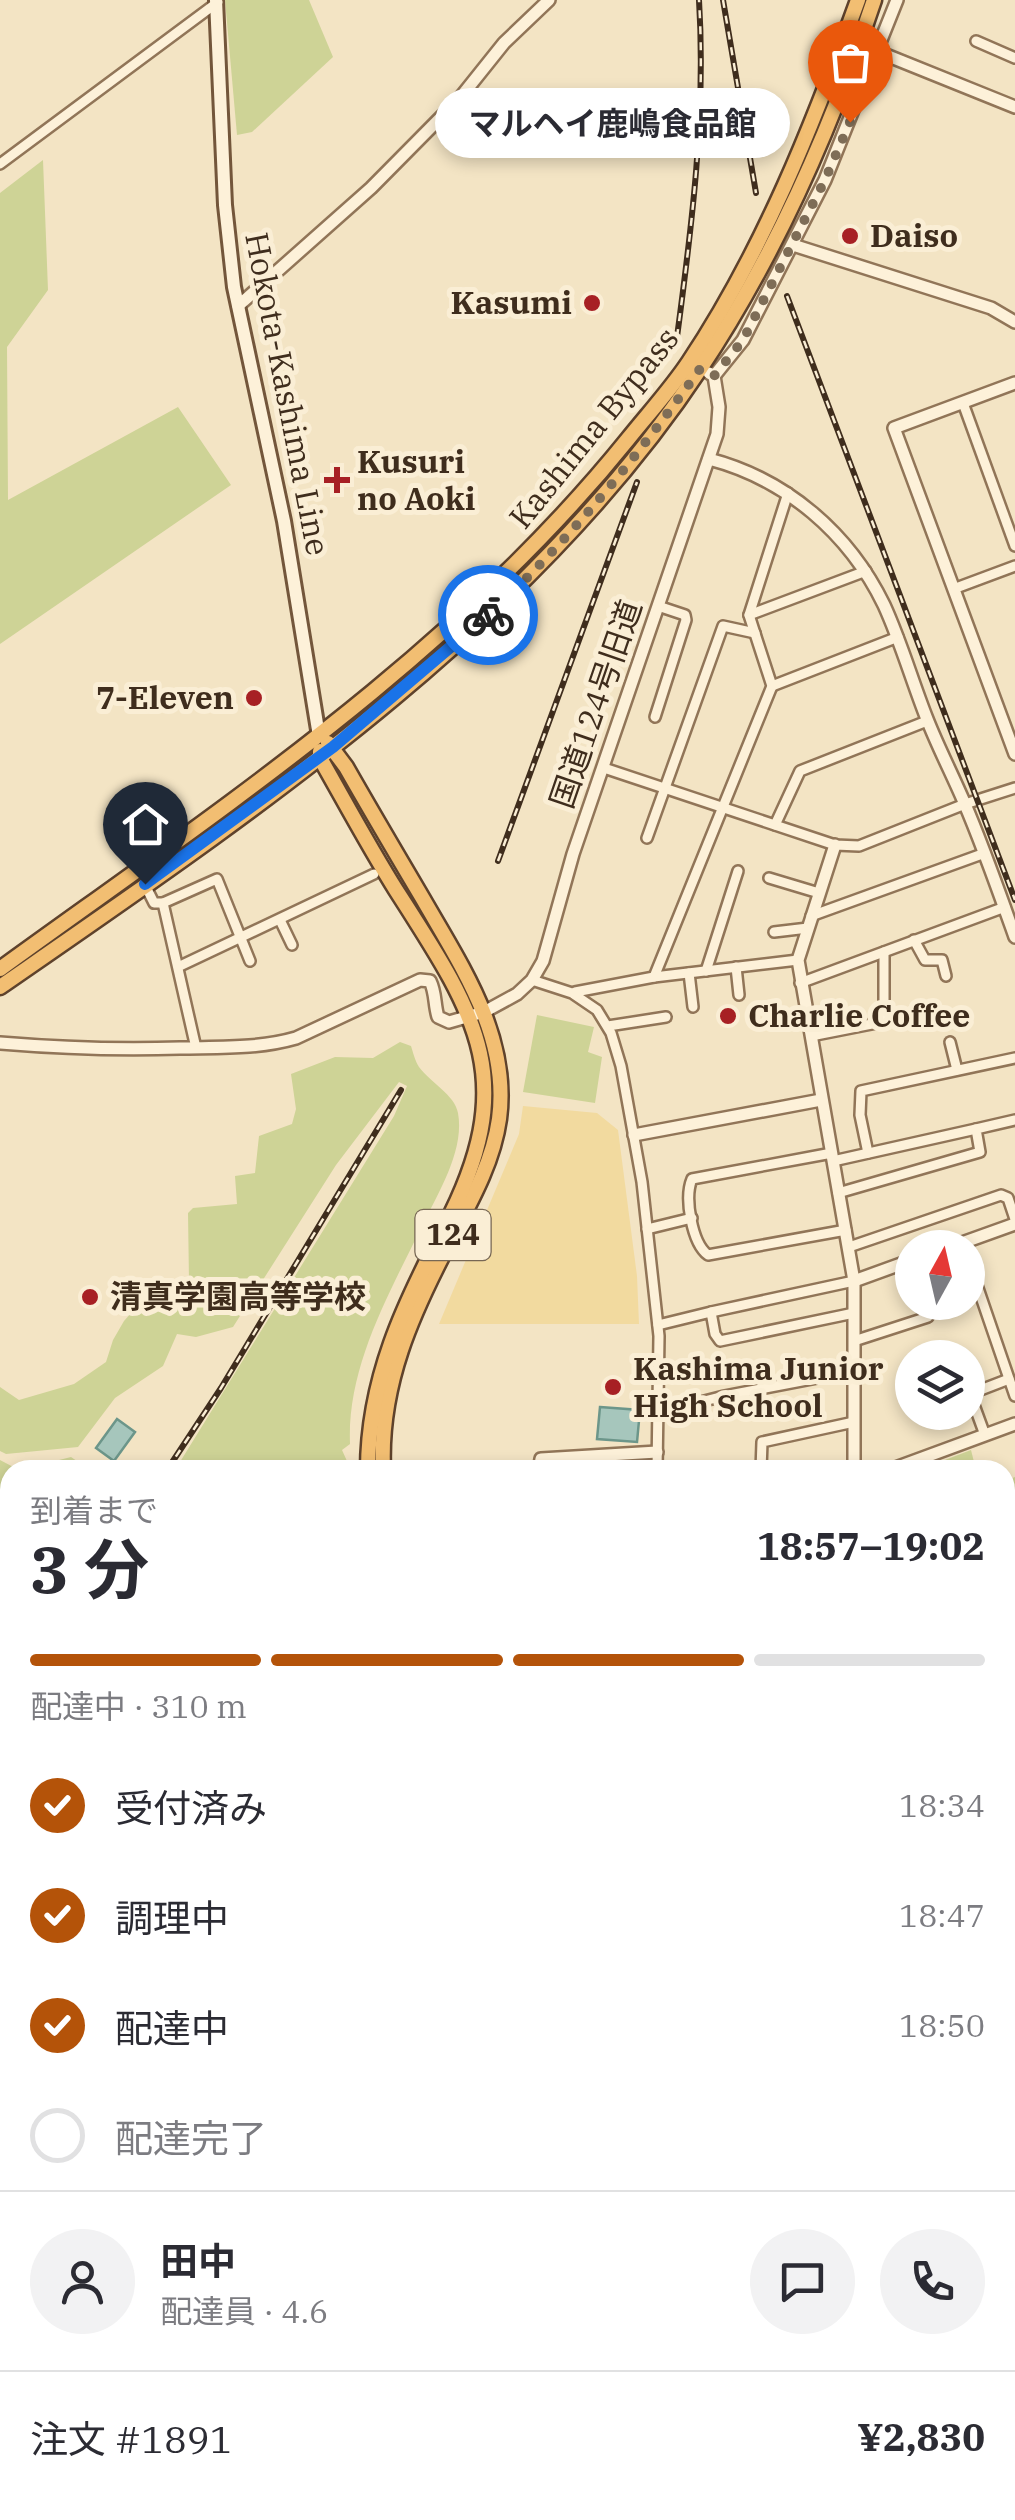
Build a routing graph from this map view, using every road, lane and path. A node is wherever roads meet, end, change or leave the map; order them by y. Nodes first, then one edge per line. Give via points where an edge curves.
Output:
1 (549, 0) edge
2 (858, 0) edge
3 (874, 0) edge
4 (896, 0) edge
5 (217, 1) edge
6 (976, 41) dead end
7 (876, 51) junction
8 (1015, 58) edge
9 (1015, 107) edge
10 (0, 164) edge
11 (793, 245) junction
12 (238, 306) junction
13 (1015, 322) edge
14 (701, 369) junction
15 (1015, 383) edge
16 (963, 403) junction
17 (709, 459) junction
18 (788, 492) junction
19 (1015, 546) edge
20 (1015, 566) edge
21 (866, 571) junction
22 (956, 588) junction
23 (658, 606) junction
24 (749, 615) junction
25 (755, 633) junction
26 (898, 636) junction
27 (772, 686) junction
28 (654, 717) dead end
29 (928, 721) junction
30 (319, 736) junction
31 (333, 747) junction
32 (1015, 752) edge
33 (320, 758) junction
34 (604, 768) junction
35 (663, 788) junction
36 (1015, 788) edge
37 (965, 804) junction
38 (721, 807) junction
39 (774, 825) junction
40 (646, 838) dead end
41 (834, 845) junction
42 (985, 853) junction
43 (738, 871) dead end
44 (374, 874) dead end
45 (769, 878) dead end
46 (145, 884) junction
47 (819, 893) junction
48 (163, 903) junction
49 (1004, 907) junction
50 (280, 920) junction
51 (809, 922) junction
52 (774, 932) dead end
53 (1015, 937) edge
54 (242, 938) junction
55 (914, 940) junction
56 (292, 945) dead end
57 (884, 952) junction
58 (798, 960) junction
59 (250, 961) dead end
60 (180, 966) dead end
61 (736, 967) junction
62 (0, 969) edge
63 (706, 971) junction
64 (688, 973) junction
65 (946, 976) dead end
66 (654, 977) junction
67 (532, 980) junction
68 (800, 982) junction
69 (0, 988) edge
70 (572, 992) junction
71 (739, 994) dead end
72 (692, 1007) dead end
73 (477, 1014) junction
74 (666, 1016) dead end
75 (608, 1026) junction
76 (811, 1036) junction
77 (950, 1042) dead end
78 (0, 1043) edge
79 (196, 1048) junction
80 (1015, 1058) edge
81 (957, 1070) junction
82 (822, 1100) junction
83 (1015, 1120) edge
84 (976, 1128) junction
85 (634, 1134) junction
86 (868, 1153) junction
87 (833, 1157) junction
88 (838, 1193) junction
89 (692, 1218) junction
90 (1015, 1222) edge
91 (648, 1228) junction
92 (846, 1230) junction
93 (985, 1235) edge
94 (849, 1247) junction
95 (895, 1266) edge
96 (854, 1281) junction
97 (985, 1309) edge
98 (711, 1312) junction
99 (854, 1313) junction
100 (919, 1320) edge
101 (658, 1324) junction
102 (854, 1341) junction
103 (854, 1371) junction
104 (1009, 1379) junction
105 (1015, 1396) edge
106 (657, 1413) junction
107 (854, 1422) junction
108 (1015, 1424) edge
109 (986, 1435) junction
110 (657, 1452) junction
111 (369, 1460) edge
112 (383, 1460) edge
113 (541, 1460) edge
114 (657, 1460) edge
115 (761, 1460) edge
116 (854, 1460) edge
117 (917, 1460) edge

1 - 12 street via 370,188
2 - 14 highway, Kashima Bypass via 798,157
3 - 14 highway, Kashima Bypass via 787,216
4 - 7 street
5 - 10 street
5 - 12 main road, Hokota-Kashima Line via 226,206
6 - 8 street
7 - 9 street
7 - 11 street
11 - 13 street via 990,308
11 - 14 street via 743,340
12 - 30 main road, Hokota-Kashima Line via 284,521
14 - 17 street, 国道124号旧道 via 719,407
14 - 30 highway, Kashima Bypass via 504,578
14 - 31 highway, Kashima Bypass via 530,576
15 - 16 street
16 - 19 street
16 - 22 street via 894,428
17 - 18 street
17 - 23 street, 国道124号旧道
18 - 21 street
18 - 24 street
20 - 22 street
21 - 24 street
21 - 26 street
22 - 32 street
23 - 28 street via 686,620
23 - 34 street, 国道124号旧道
24 - 25 street
25 - 27 street
25 - 35 street via 722,626
26 - 27 street
26 - 29 street
27 - 38 street
29 - 37 street
29 - 39 street via 800,771
30 - 31 highway, 124
30 - 33 highway, 124
30 - 62 highway, Kashima Bypass
31 - 33 highway, Kashima Bypass
31 - 73 highway, 124 via 464,972
33 - 46 highway, Kashima Bypass
33 - 73 highway, 124
34 - 35 street
34 - 67 street, 国道124号旧道
35 - 38 street
35 - 40 street
36 - 37 street
37 - 41 street via 859,846
37 - 42 street
38 - 39 street
38 - 66 street
39 - 41 street
41 - 47 street
42 - 49 street
42 - 51 street
43 - 63 street
44 - 50 street
45 - 47 street
46 - 48 street via 154,902
46 - 69 highway, Kashima Bypass
47 - 51 street
48 - 54 street via 217,880
48 - 79 street
49 - 53 street
49 - 55 street
50 - 54 street
50 - 56 street
51 - 52 street
51 - 58 street
54 - 59 street
54 - 60 street
55 - 57 street
55 - 65 street via 924,960 942,960
57 - 68 street
57 - 76 street via 884,1017
58 - 61 street
58 - 68 street
61 - 63 street
61 - 71 street
63 - 64 street
64 - 66 street
64 - 72 street
66 - 70 street
67 - 70 street
67 - 73 street
68 - 76 street
70 - 75 street
73 - 79 street via 443,1020 430,982 420,980 276,1044
73 - 111 highway, 124 via 485,1074 480,1143 386,1350
73 - 112 highway, 124 via 500,1078 496,1132 398,1351
74 - 75 street
75 - 85 street
76 - 82 street
77 - 81 street
78 - 79 street via 139,1052
80 - 81 street
81 - 86 street via 861,1091
82 - 85 street
82 - 87 street
83 - 84 street
84 - 86 street
84 - 88 street via 980,1152
85 - 91 street
86 - 87 street
87 - 88 street
87 - 89 street via 692,1179
88 - 92 street
89 - 91 street
89 - 92 street via 699,1248 708,1256
90 - 93 street
90 - 94 street via 1002,1196
91 - 101 street
92 - 94 street
94 - 96 street
95 - 96 street
96 - 98 street
96 - 99 street
97 - 104 street
98 - 99 street via 720,1340
98 - 101 street
99 - 102 street
100 - 102 street
101 - 106 street
102 - 103 street
103 - 106 street
103 - 107 street
104 - 105 street
104 - 109 street via 970,1394
106 - 110 street
107 - 115 street via 762,1442
107 - 116 street
108 - 109 street
109 - 117 street
110 - 113 street
110 - 114 street

